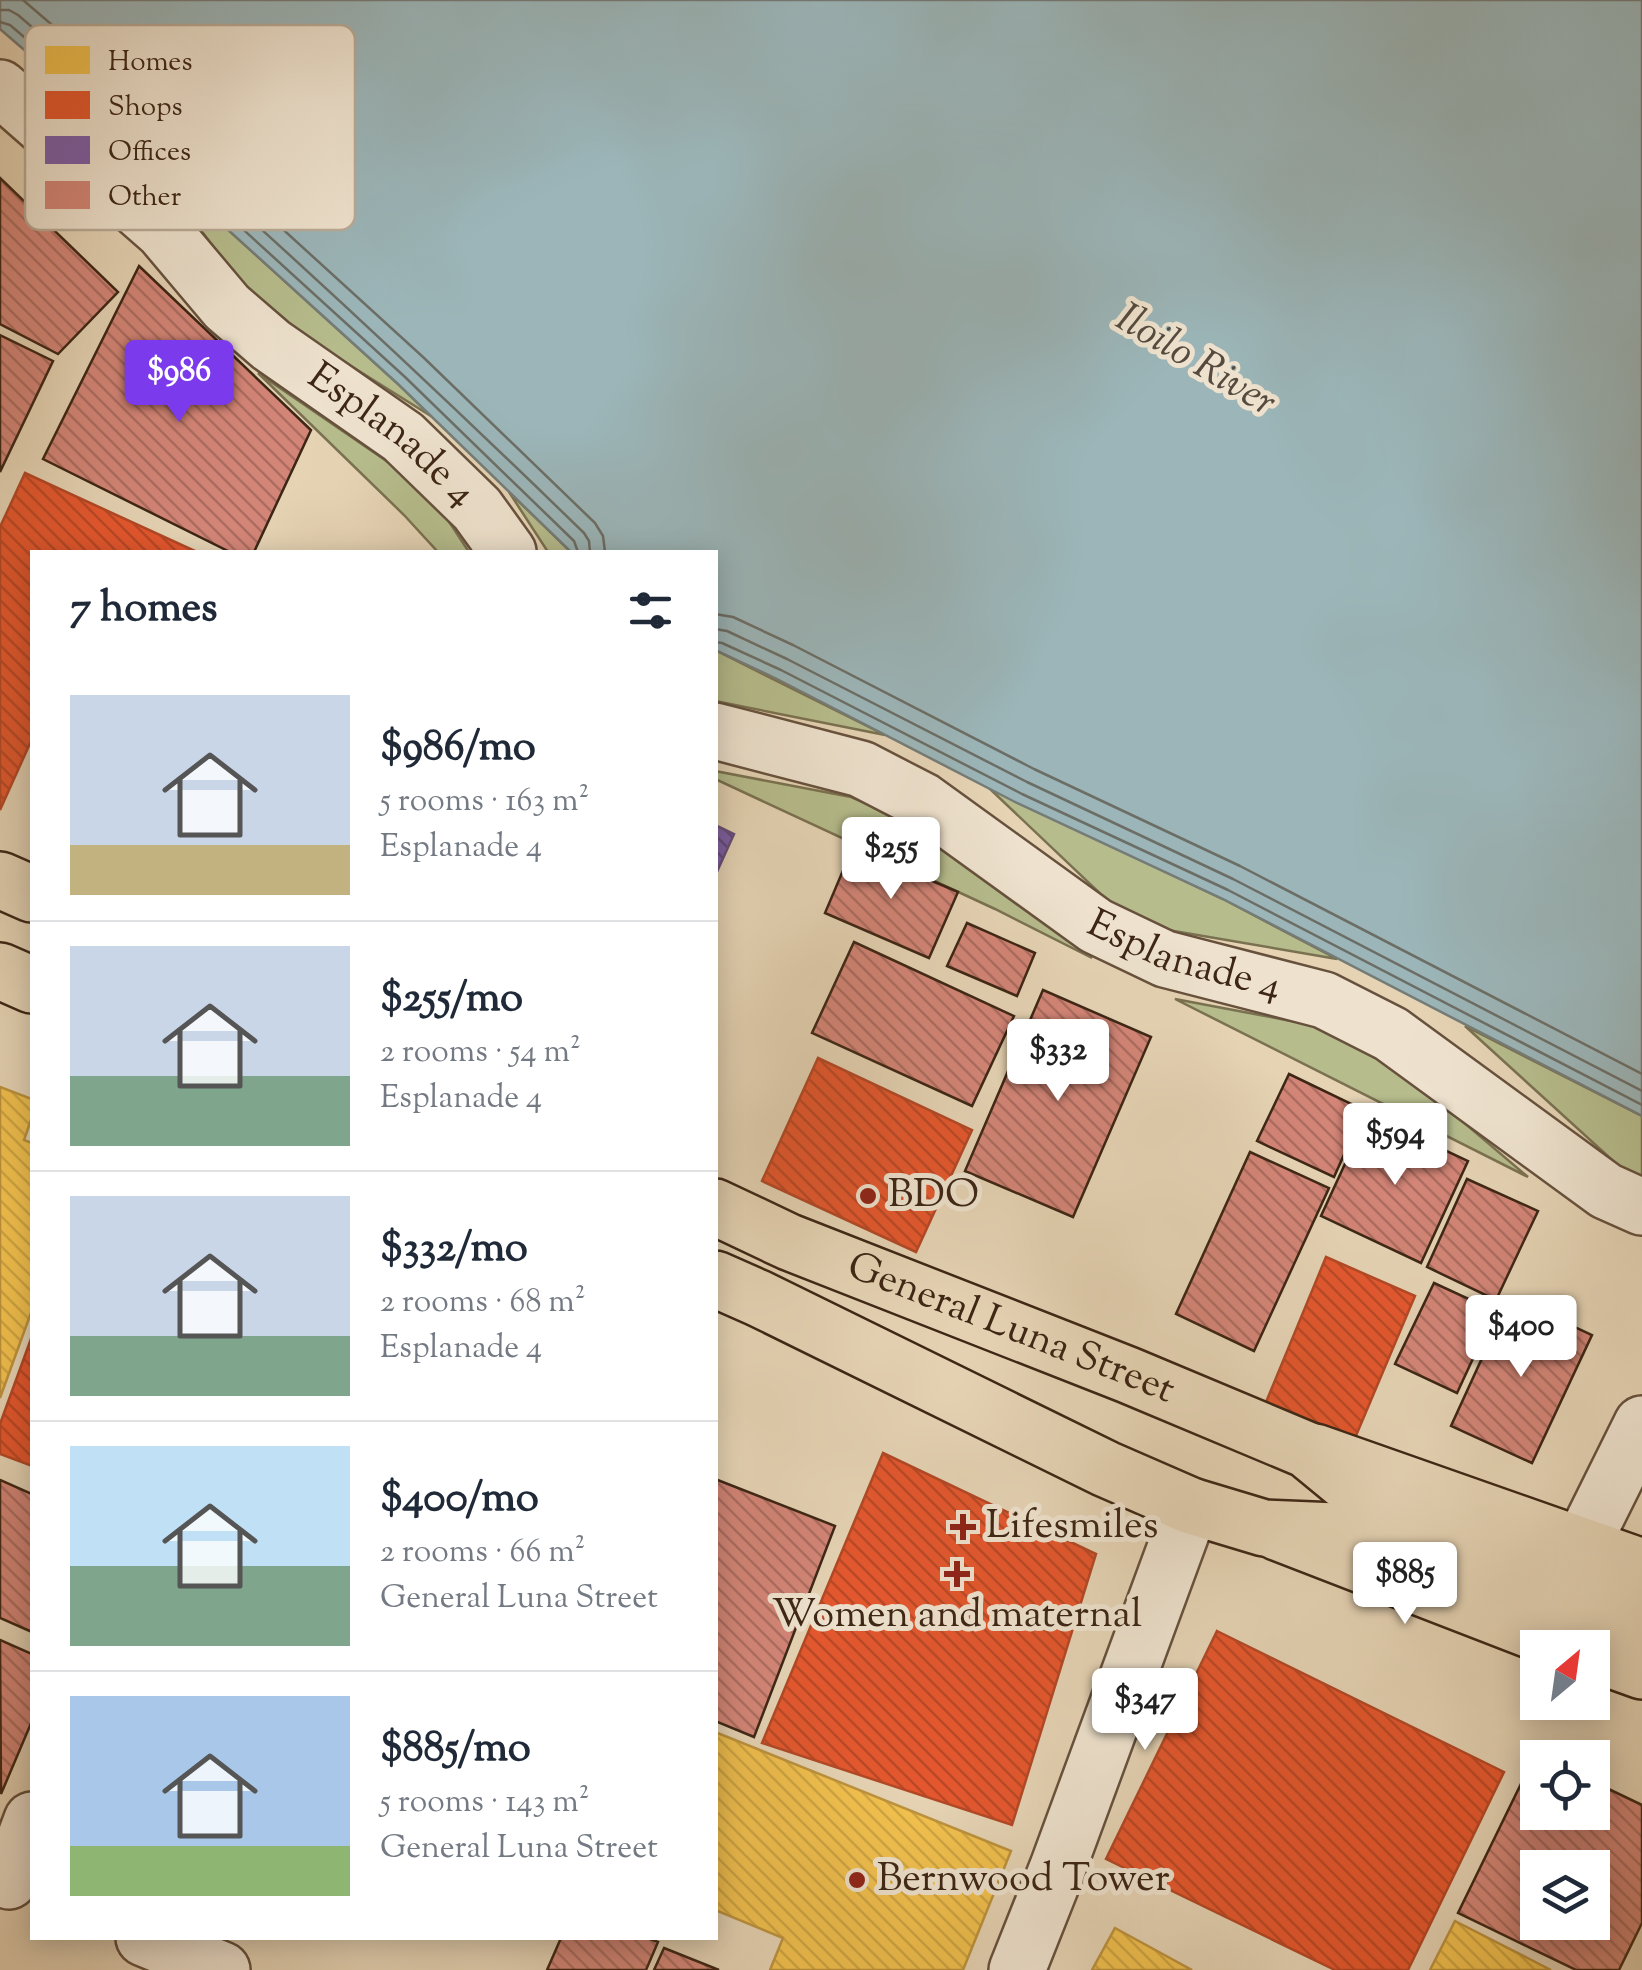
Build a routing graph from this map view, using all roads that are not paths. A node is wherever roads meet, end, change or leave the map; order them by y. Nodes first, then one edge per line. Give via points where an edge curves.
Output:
1 (0, 88) edge
2 (25, 110) edge
3 (162, 230) edge
4 (507, 550) edge
5 (718, 732) edge
6 (0, 880) edge
7 (30, 893) edge
8 (0, 971) edge
9 (30, 984) edge
10 (718, 1208) edge
11 (1642, 1208) edge
12 (718, 1280) edge
13 (1642, 1424) edge
14 (1306, 1450) junction
15 (1191, 1506) junction
16 (1264, 1528) junction
17 (1409, 1534) junction
18 (1581, 1548) junction
19 (1642, 1568) edge
20 (1642, 1619) edge
21 (1530, 1630) edge
22 (1610, 1659) edge
23 (1642, 1671) edge
24 (30, 1827) edge
25 (14, 1883) edge
26 (149, 1940) edge
27 (222, 1970) edge
28 (1017, 1970) edge

1 - 2 street, Esplanade 4
3 - 4 street, Esplanade 4 via 227,307 270,344 403,436 477,509
5 - 11 street, Esplanade 4 via 861,769 923,801 1096,926 1165,960 1324,1000 1391,1034 1606,1191
6 - 7 main road
8 - 9 main road
10 - 14 main road, General Luna Street
12 - 15 main road, General Luna Street
13 - 18 street
14 - 17 main road, General Luna Street
14 - 18 main road, General Luna Street
15 - 16 main road, General Luna Street
15 - 28 street
16 - 17 main road, General Luna Street
16 - 21 main road, General Luna Street
17 - 20 main road
18 - 19 main road, General Luna Street
22 - 23 main road
24 - 25 street
26 - 27 street

